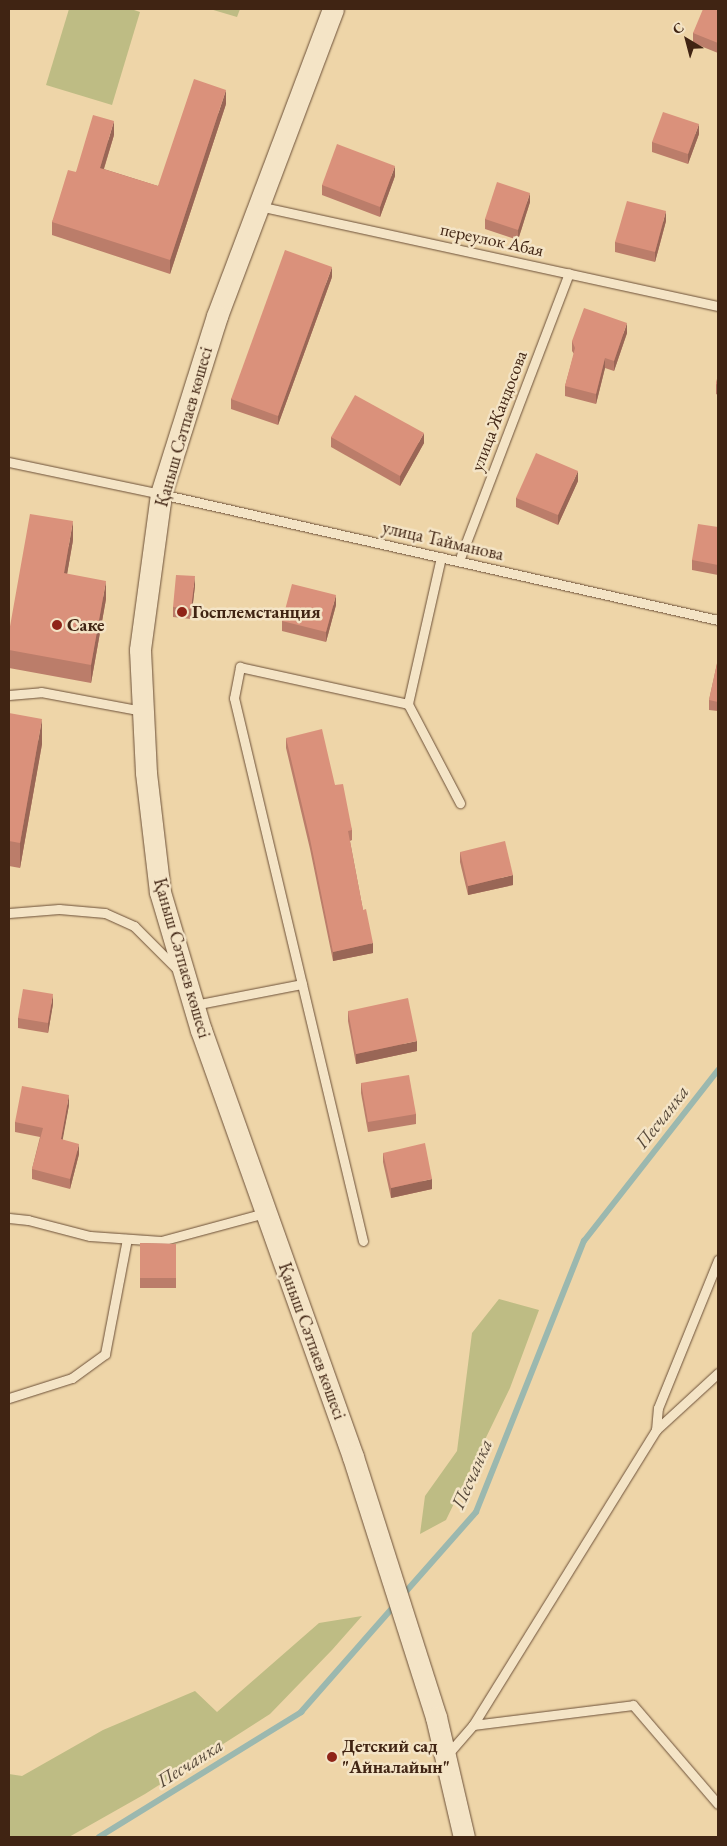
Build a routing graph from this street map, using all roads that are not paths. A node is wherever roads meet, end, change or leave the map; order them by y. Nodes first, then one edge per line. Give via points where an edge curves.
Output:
1 (334, 9) edge
2 (259, 206) junction
3 (569, 273) junction
4 (718, 306) edge
5 (9, 462) edge
6 (161, 494) junction
7 (441, 557) junction
8 (459, 561) junction
9 (718, 620) edge
10 (9, 695) edge
11 (408, 704) junction
12 (143, 711) junction
13 (460, 803) dead end
14 (9, 913) edge
15 (185, 978) junction
16 (302, 984) junction
17 (193, 1005) junction
18 (266, 1213) junction
19 (9, 1218) edge
20 (127, 1239) junction
21 (364, 1241) dead end
22 (718, 1260) edge
23 (718, 1373) edge
24 (9, 1398) edge
25 (656, 1430) junction
26 (473, 1725) junction
27 (446, 1757) junction
28 (718, 1804) edge
29 (464, 1837) edge

1 - 2 street, Қаныш Сәтпаев көшесі
2 - 3 lane, переулок Абая
2 - 6 street, Қаныш Сәтпаев көшесі via 217,316
3 - 4 lane, переулок Абая
3 - 8 lane, улица Жандосова
5 - 6 lane, улица Тайманова
6 - 7 lane, улица Тайманова
6 - 12 street, Қаныш Сәтпаев көшесі via 140,650
7 - 8 lane, улица Тайманова
7 - 11 lane
8 - 9 lane, улица Тайманова
10 - 12 lane via 41,692
11 - 13 lane
11 - 16 lane via 240,666 234,698
12 - 15 street, Қаныш Сәтпаев көшесі via 146,773 160,892
14 - 15 lane via 59,909 104,912 134,926
15 - 17 street, Қаныш Сәтпаев көшесі
16 - 17 lane
16 - 21 lane
17 - 18 street, Қаныш Сәтпаев көшесі
18 - 20 lane via 161,1241
18 - 27 street, Қаныш Сәтпаев көшесі via 353,1457
19 - 20 lane via 90,1236
20 - 24 lane via 105,1354 72,1378
22 - 25 lane via 658,1408
23 - 25 lane
25 - 26 lane
26 - 27 lane
26 - 28 lane via 633,1705
27 - 29 street, Қаныш Сәтпаев көшесі

